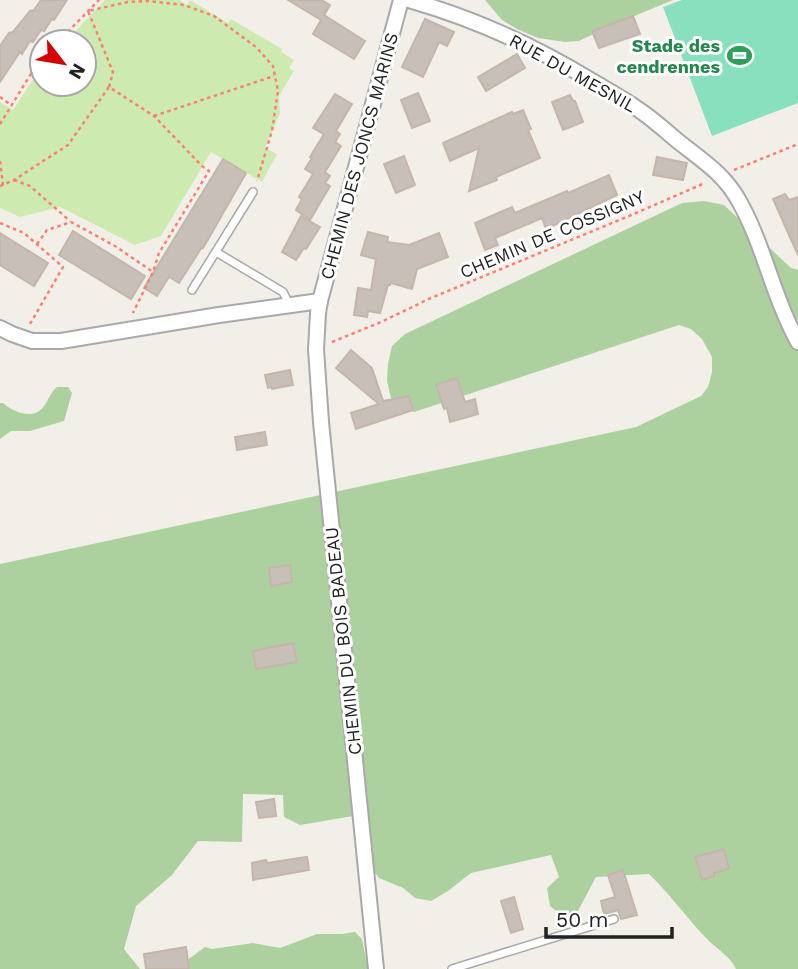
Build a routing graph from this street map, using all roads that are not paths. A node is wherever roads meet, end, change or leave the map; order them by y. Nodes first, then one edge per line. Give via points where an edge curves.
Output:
1 (401, 0) edge
2 (409, 0) edge
3 (253, 192) road end
4 (216, 252) junction
5 (192, 290) dead end
6 (290, 306) junction
7 (319, 307) junction
8 (0, 328) edge
9 (798, 342) edge
10 (614, 919) dead end
11 (376, 969) edge
12 (452, 969) edge

1 - 7 street, CHEMIN DES JONCS MARINS
2 - 9 street, RUE DU MESNIL via 479,23 575,70 642,112 722,176 748,220
3 - 4 lane
4 - 5 lane
4 - 6 lane via 283,292
6 - 7 street
6 - 8 street via 61,341 32,341
7 - 11 street, CHEMIN DU BOIS BADEAU via 316,349 329,505
10 - 12 lane

